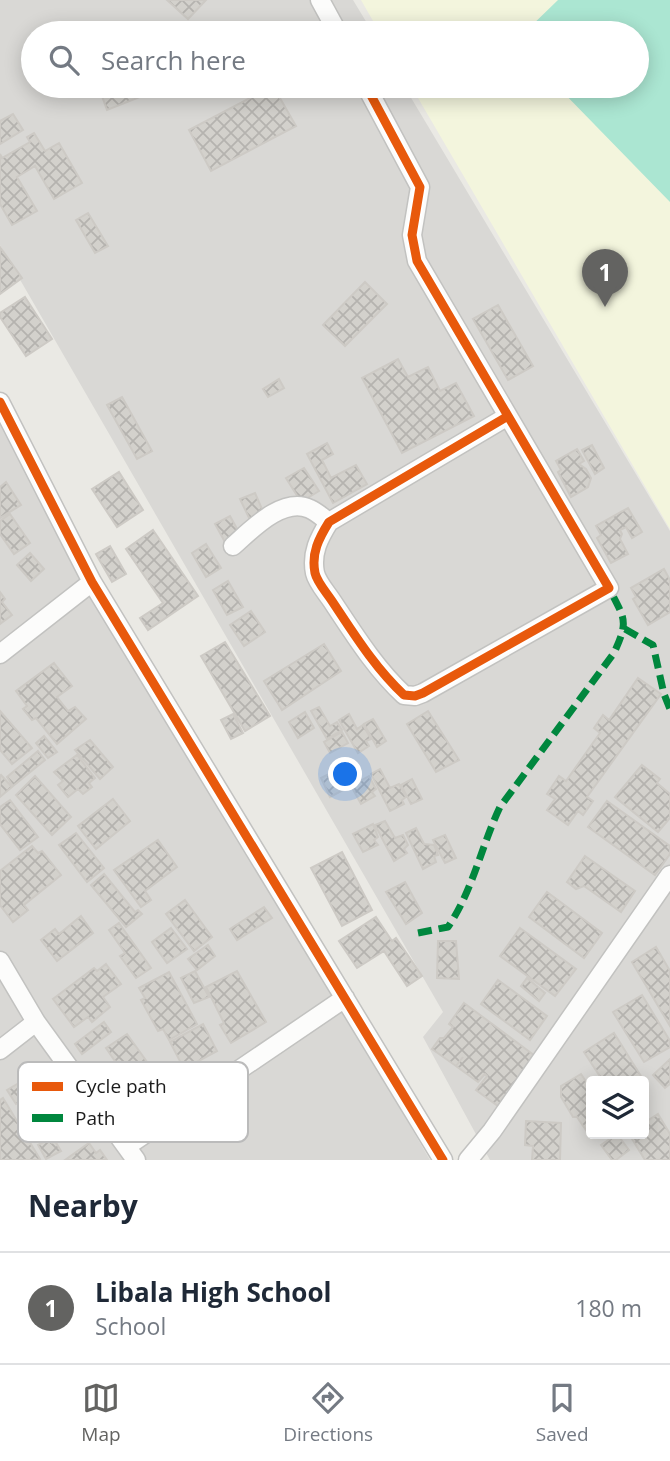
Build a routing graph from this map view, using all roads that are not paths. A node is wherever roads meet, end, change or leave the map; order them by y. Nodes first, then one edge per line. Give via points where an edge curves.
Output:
1 (320, 0) edge
2 (331, 21) edge
3 (372, 98) edge
4 (0, 402) edge
5 (508, 416) junction
6 (329, 522) junction
7 (233, 546) dead end
8 (92, 582) junction
9 (0, 654) edge
10 (670, 875) edge
11 (0, 961) edge
12 (345, 998) junction
13 (36, 1023) junction
14 (0, 1050) edge
15 (64, 1062) edge
16 (248, 1068) edge
17 (146, 1142) edge
18 (131, 1153) edge
19 (443, 1160) edge
20 (468, 1160) edge

1 - 2 street
3 - 5 street via 420,187 412,235 417,261
4 - 8 street
5 - 6 street
5 - 6 street via 609,588 423,693 404,695 360,643 315,576 317,541
6 - 7 street via 309,508 293,506
8 - 9 street
8 - 12 street
10 - 20 street
11 - 13 street
12 - 16 street
12 - 19 street
13 - 14 street
13 - 15 street
17 - 18 street

